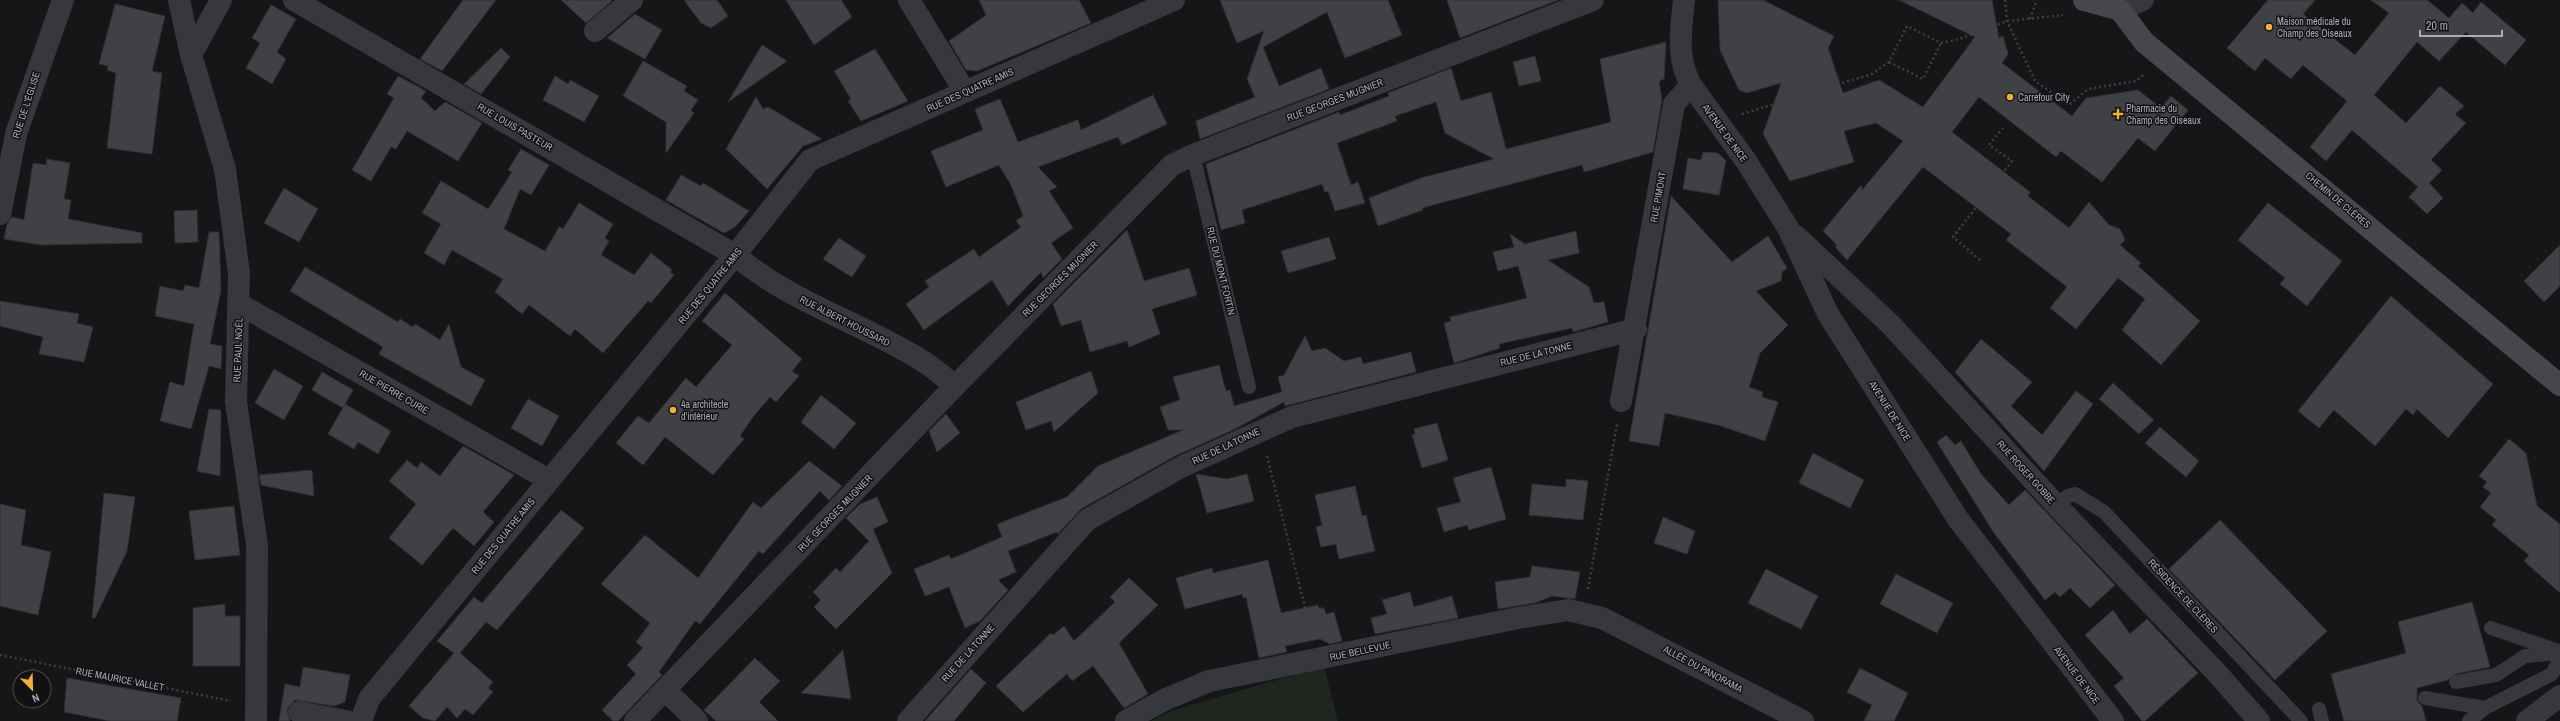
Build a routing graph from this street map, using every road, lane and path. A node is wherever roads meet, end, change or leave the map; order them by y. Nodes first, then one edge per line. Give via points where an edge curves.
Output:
1 (64, 0) edge
2 (179, 0) edge
3 (221, 0) edge
4 (294, 0) edge
5 (632, 0) edge
6 (909, 0) edge
7 (1174, 0) edge
8 (1593, 0) edge
9 (1684, 0) edge
10 (2005, 0) edge
11 (2037, 0) edge
12 (2143, 0) edge
13 (2090, 2) edge
14 (2120, 5) edge
15 (2030, 19) junction
16 (2007, 21) junction
17 (595, 31) dead end
18 (1941, 42) junction
19 (191, 55) junction
20 (2163, 56) junction
21 (1889, 62) junction
22 (1691, 85) junction
23 (965, 92) junction
24 (1716, 122) junction
25 (2003, 128) dead end
26 (1193, 155) junction
27 (0, 214) edge
28 (1788, 228) junction
29 (735, 255) junction
30 (1980, 260) dead end
31 (239, 304) junction
32 (1636, 329) junction
33 (955, 386) junction
34 (2560, 386) edge
35 (1249, 387) dead end
36 (1621, 401) joint
37 (1267, 458) dead end
38 (549, 480) junction
39 (2057, 506) junction
40 (1593, 615) junction
41 (1310, 627) dead end
42 (2491, 628) dead end
43 (2560, 652) edge
44 (0, 655) edge
45 (2560, 660) edge
46 (2456, 682) dead end
47 (665, 690) junction
48 (2560, 696) edge
49 (2425, 698) dead end
50 (233, 701) dead end
51 (2485, 708) junction
52 (299, 712) dead end
53 (256, 714) edge
54 (346, 721) edge
55 (361, 721) edge
56 (635, 721) edge
57 (697, 721) edge
58 (908, 721) edge
59 (1126, 721) edge
60 (1803, 721) edge
61 (2112, 721) edge
62 (2259, 721) edge
63 (2301, 721) edge
64 (2469, 721) edge
65 (2527, 721) edge

1 - 27 street, RUE DE L'ÉGLISE via 16,134
2 - 19 street, RUE PAUL NOËL
3 - 19 street
4 - 29 street, RUE LOUIS PASTEUR
5 - 17 street
6 - 23 street
7 - 23 street, RUE DES QUATRE AMIS
8 - 26 street, RUE GEORGES MUGNIER
9 - 22 street via 1680,55 1684,72
10 - 16 path
11 - 15 path
12 - 14 street
13 - 14 street
13 - 15 path via 2073,14
14 - 20 street, CHEMIN DE CLÈRES via 2144,42
15 - 16 path
16 - 18 path via 1959,39
16 - 20 path via 2035,81 2069,105 2088,88 2137,81
18 - 21 path via 1907,26
18 - 21 path via 1923,79
19 - 31 street, RUE PAUL NOËL via 225,169 239,273
20 - 34 street, CHEMIN DE CLÈRES
21 - 24 path via 1872,74
22 - 24 street, AVENUE DE NICE
22 - 32 street, RUE PIMONT via 1674,104
23 - 29 street, RUE DES QUATRE AMIS via 810,160
24 - 28 street, AVENUE DE NICE via 1746,161
25 - 30 path via 1989,145 2012,161 1953,237
26 - 33 street, RUE GEORGES MUGNIER via 1172,165
26 - 35 lane, RUE DU MONT FORTIN
28 - 39 street, RUE ROGER GOBBE via 1891,324
28 - 61 street, AVENUE DE NICE via 1828,314 1958,519
29 - 33 street, RUE ALBERT HOUSSARD via 805,302 922,361
29 - 38 street, RUE DES QUATRE AMIS
31 - 38 street, RUE PIERRE CURIE
31 - 53 street, RUE PAUL NOËL via 236,402 257,545
32 - 36 street, RUE PIMONT
32 - 58 street, RUE DE LA TONNE via 1292,417 1181,466 1087,520
33 - 47 street, RUE GEORGES MUGNIER
36 - 40 path
37 - 41 path
38 - 55 street, RUE DES QUATRE AMIS via 369,699
39 - 62 street, RUE ROGER GOBBE via 2216,672
39 - 63 lane, RÉSIDENCE DE CLÈRES via 2068,496 2075,494 2104,512
40 - 59 street, RUE BELLEVUE via 1568,610 1518,618 1209,681 1164,700
40 - 60 street, ALLÉE DU PANORAMA
42 - 43 lane
43 - 46 lane via 2525,656 2496,675
44 - 50 path, RUE MAURICE VALLET
45 - 51 lane via 2552,674
47 - 56 street, RUE GEORGES MUGNIER
47 - 57 street
48 - 65 street
49 - 51 lane
51 - 64 lane
52 - 54 street

